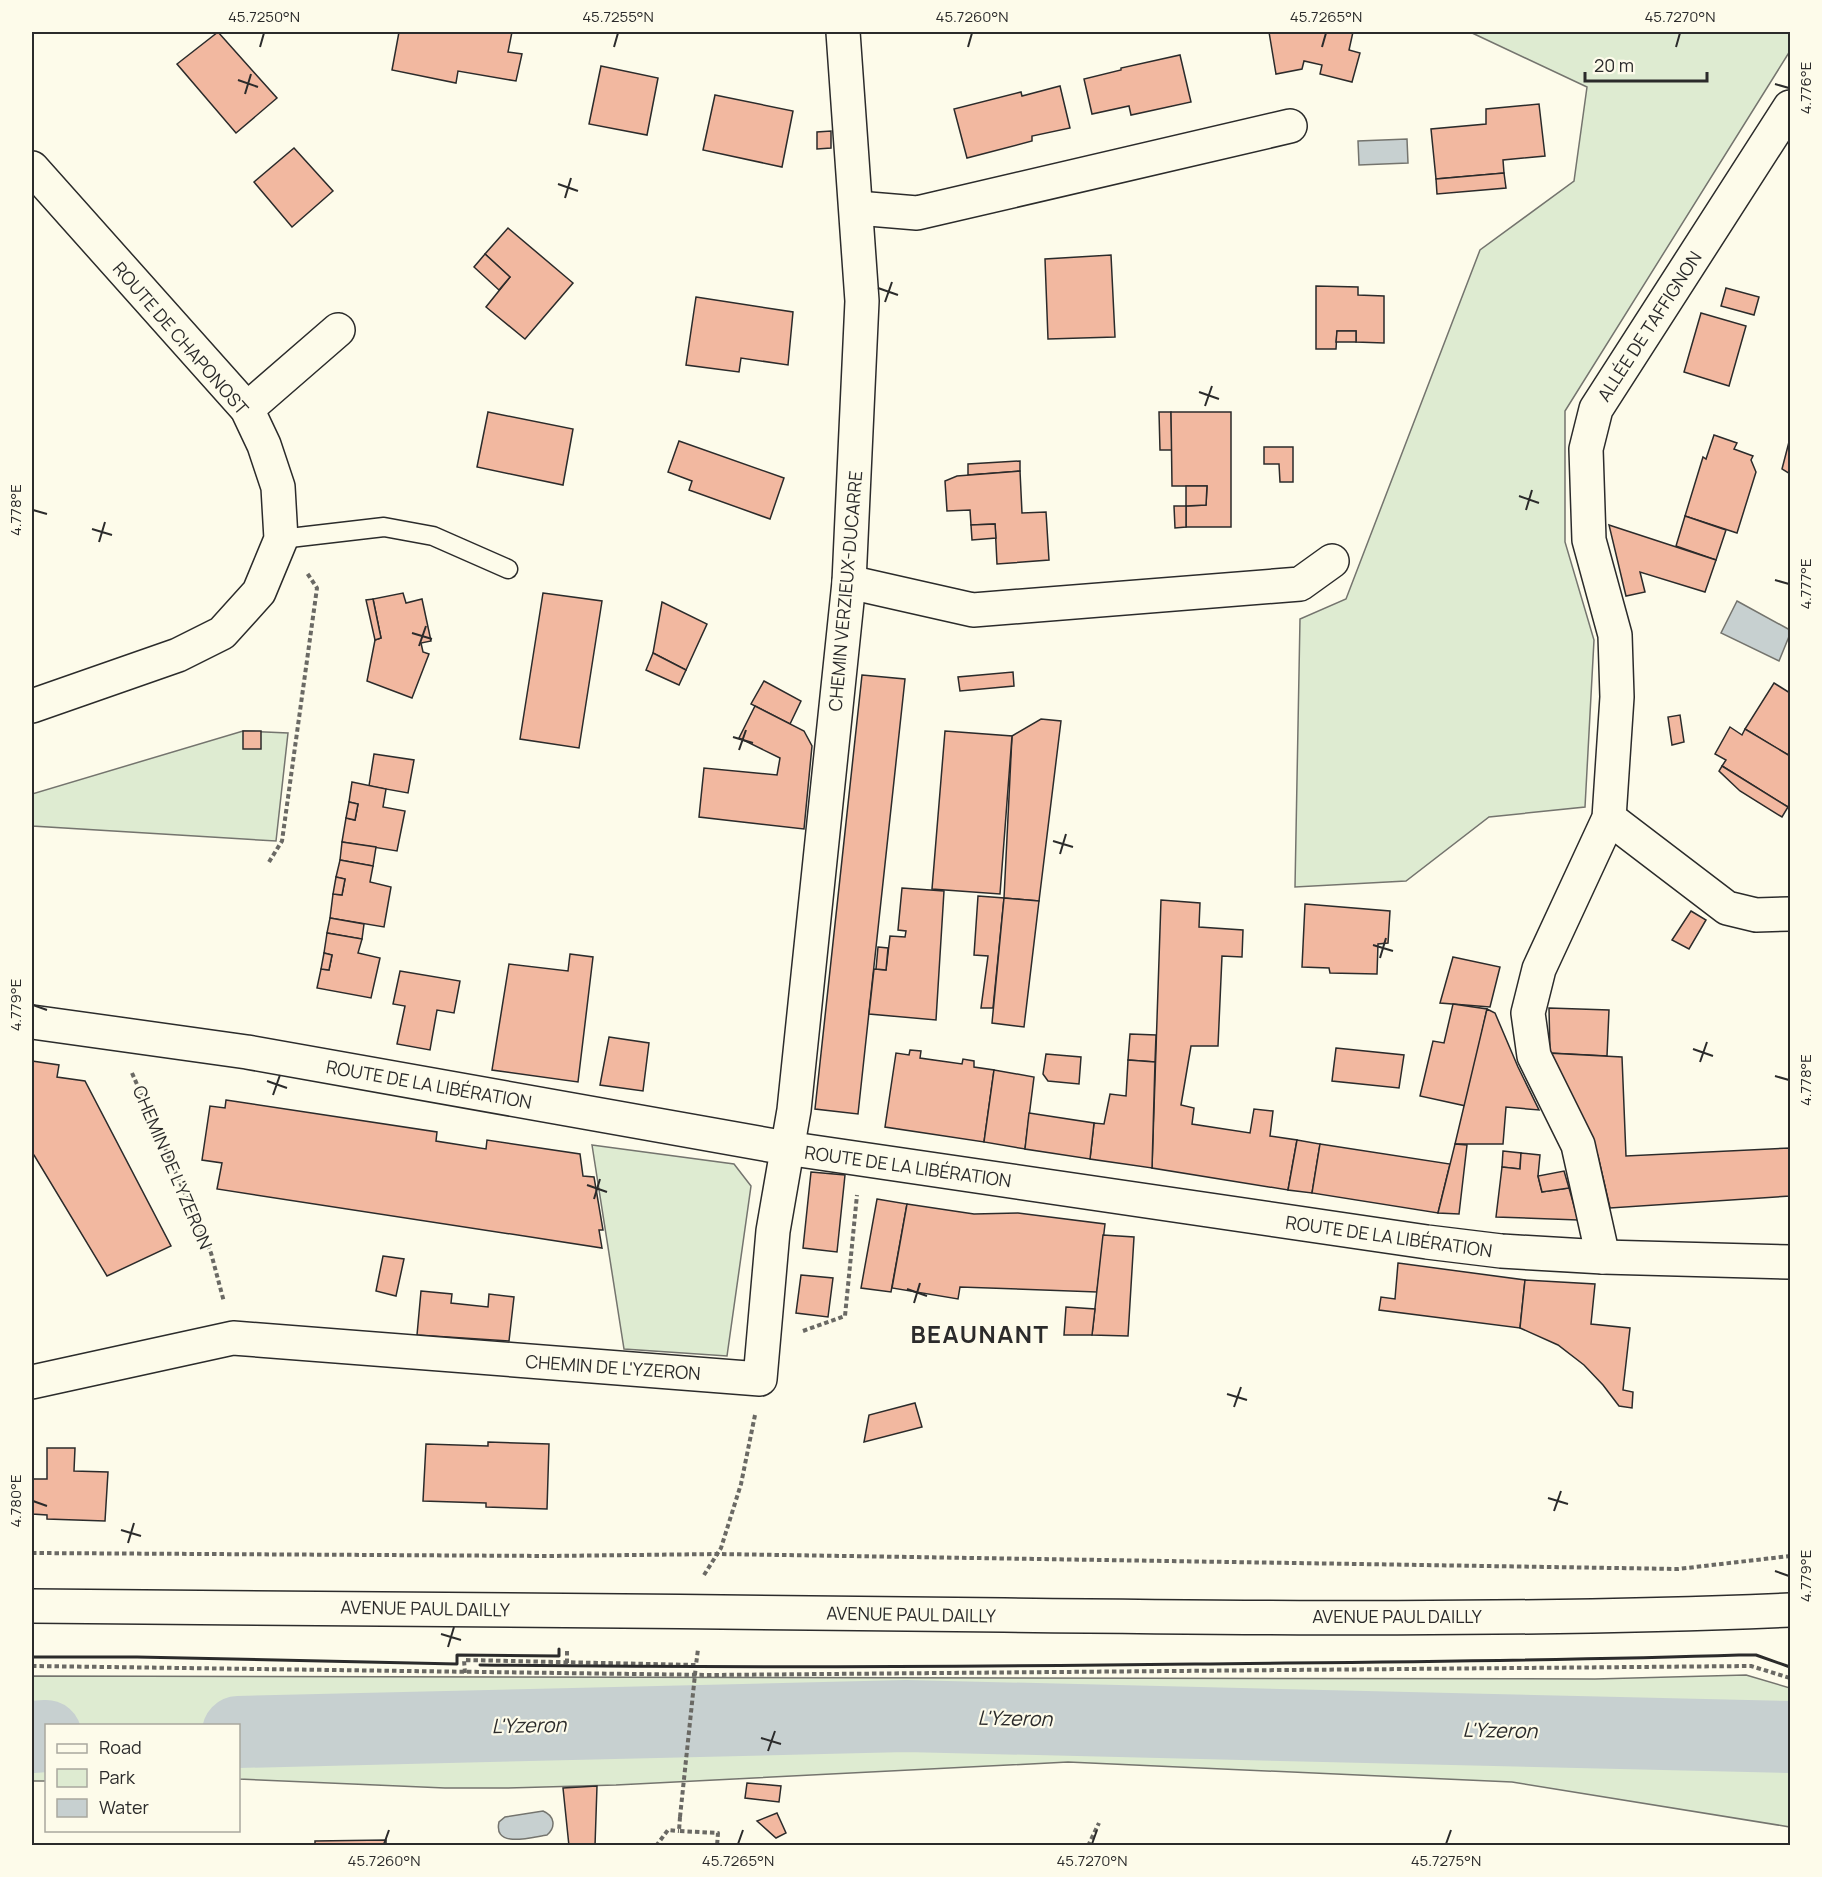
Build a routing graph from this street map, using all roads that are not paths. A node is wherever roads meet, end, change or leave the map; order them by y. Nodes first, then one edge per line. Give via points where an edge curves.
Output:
1 (843, 32) edge
2 (1791, 107) edge
3 (1290, 126) dead end
4 (32, 168) edge
5 (857, 208) junction
6 (338, 330) dead end
7 (247, 410) junction
8 (281, 539) junction
9 (1332, 561) dead end
10 (508, 569) dead end
11 (849, 582) junction
12 (32, 706) edge
13 (1609, 818) junction
14 (1791, 914) edge
15 (32, 1022) edge
16 (786, 1148) junction
17 (1604, 1257) junction
18 (1791, 1262) edge
19 (32, 1382) edge
20 (32, 1606) edge
21 (1791, 1610) edge

1 - 5 street, CHEMIN VERZIEUX-DUCARRE
2 - 13 street, ALLÉE DE TAFFIGNON via 1596,409 1587,448 1589,540 1614,635 1617,696
3 - 5 street via 917,213
4 - 7 street, ROUTE DE CHAPONOST
5 - 11 street, CHEMIN VERZIEUX-DUCARRE via 862,301
6 - 7 street
7 - 8 street, ROUTE DE CHAPONOST via 278,487
8 - 10 lane via 384,526 433,536
8 - 12 street, ROUTE DE CHAPONOST via 259,592 222,633 178,655
9 - 11 street via 1300,584 973,610
11 - 16 street, CHEMIN VERZIEUX-DUCARRE via 795,1099
13 - 14 street via 1727,908 1756,915
13 - 17 street via 1539,969 1528,1013 1534,1056 1578,1145
15 - 16 street, ROUTE DE LA LIBÉRATION via 247,1052
16 - 17 street, ROUTE DE LA LIBÉRATION via 1438,1243
16 - 19 street, CHEMIN DE L'YZERON via 773,1232 760,1379 233,1338
17 - 18 street, ROUTE DE LA LIBÉRATION
20 - 21 street, AVENUE PAUL DAILLY via 1225,1617

